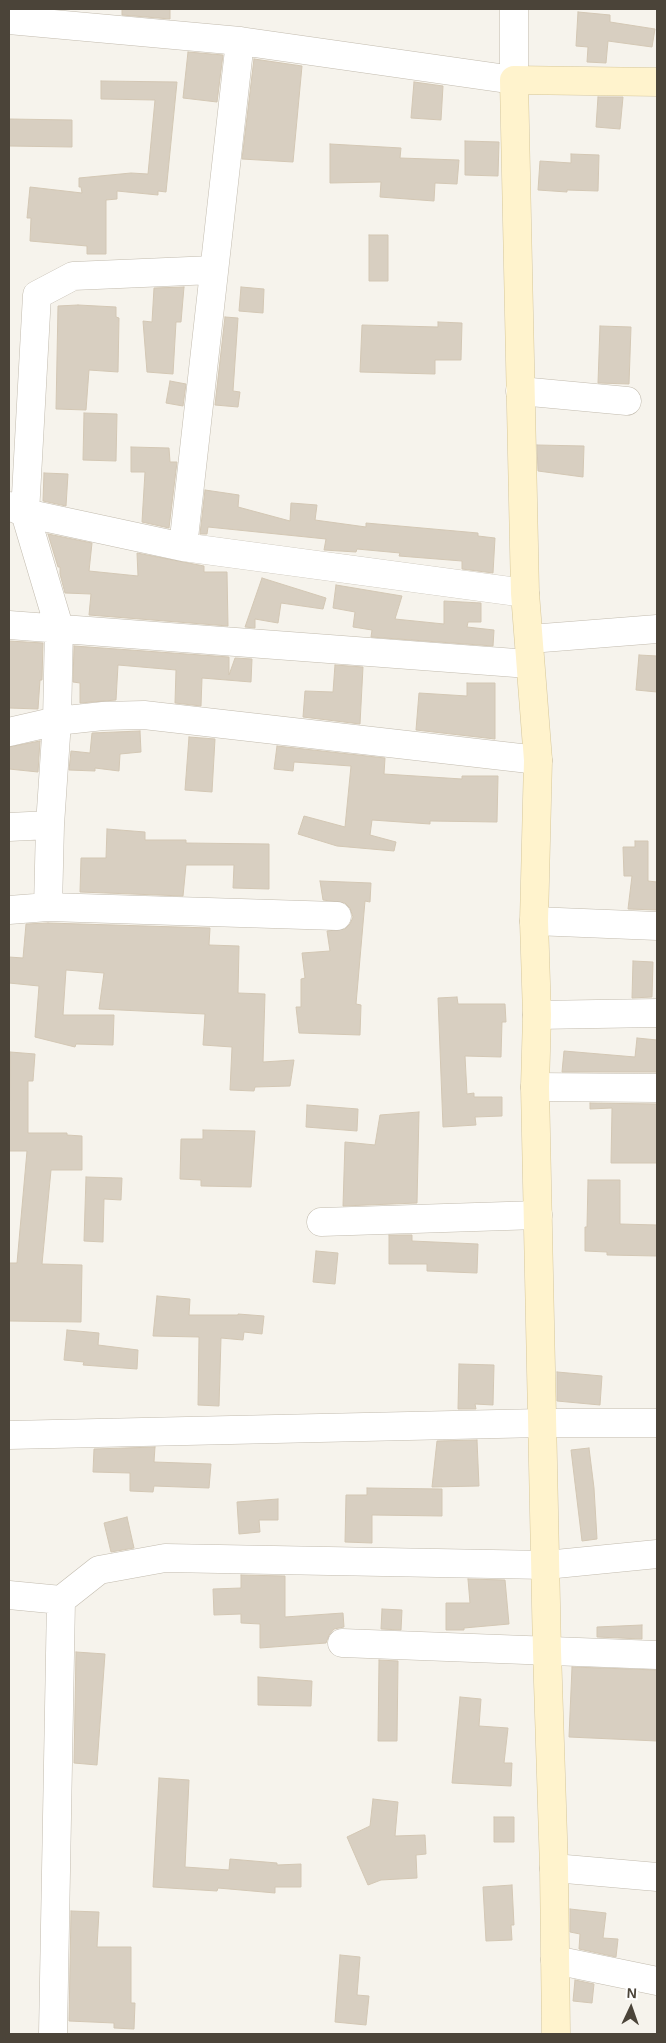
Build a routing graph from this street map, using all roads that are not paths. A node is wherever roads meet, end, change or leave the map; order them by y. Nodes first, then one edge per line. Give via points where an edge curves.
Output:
1 (514, 9) edge
2 (9, 20) edge
3 (240, 41) junction
4 (514, 80) junction
5 (657, 82) edge
6 (214, 270) junction
7 (520, 391) junction
8 (627, 401) dead end
9 (17, 510) edge
10 (183, 547) junction
11 (525, 593) junction
12 (9, 625) edge
13 (59, 627) junction
14 (657, 629) edge
15 (529, 652) junction
16 (56, 721) junction
17 (9, 732) edge
18 (538, 760) junction
19 (50, 825) junction
20 (9, 827) edge
21 (48, 907) junction
22 (9, 910) edge
23 (337, 916) dead end
24 (534, 920) junction
25 (657, 926) edge
26 (657, 1013) edge
27 (537, 1015) junction
28 (535, 1087) junction
29 (657, 1088) edge
30 (538, 1215) junction
31 (321, 1222) dead end
32 (542, 1423) junction
33 (657, 1423) edge
34 (9, 1434) edge
35 (657, 1554) edge
36 (546, 1565) junction
37 (9, 1595) edge
38 (61, 1600) junction
39 (342, 1643) dead end
40 (547, 1651) junction
41 (657, 1655) edge
42 (554, 1868) junction
43 (657, 1877) edge
44 (555, 1960) junction
45 (657, 1981) edge
46 (53, 2034) edge
47 (556, 2034) edge

1 - 4 street
2 - 3 street
3 - 4 street
3 - 6 street
4 - 5 street
4 - 7 street
6 - 9 street via 73,276 37,295
6 - 10 street
7 - 8 street
7 - 11 street
9 - 10 street
9 - 13 street
10 - 11 street
11 - 15 street
12 - 13 street
13 - 15 street
13 - 16 street
14 - 15 street
15 - 18 street
16 - 17 street
16 - 18 street via 144,714
16 - 19 street
18 - 24 street
19 - 20 street
19 - 21 street
21 - 22 street
21 - 23 street
24 - 25 street
24 - 27 street
26 - 27 street
27 - 28 street
28 - 29 street
28 - 30 street
30 - 31 street
30 - 32 street
32 - 33 street
32 - 34 street
32 - 36 street
35 - 36 street
36 - 38 street via 165,1558 99,1570
36 - 40 street
37 - 38 street
38 - 46 street
39 - 40 street
40 - 41 street
40 - 42 street
42 - 43 street
42 - 44 street
44 - 45 street
44 - 47 street

